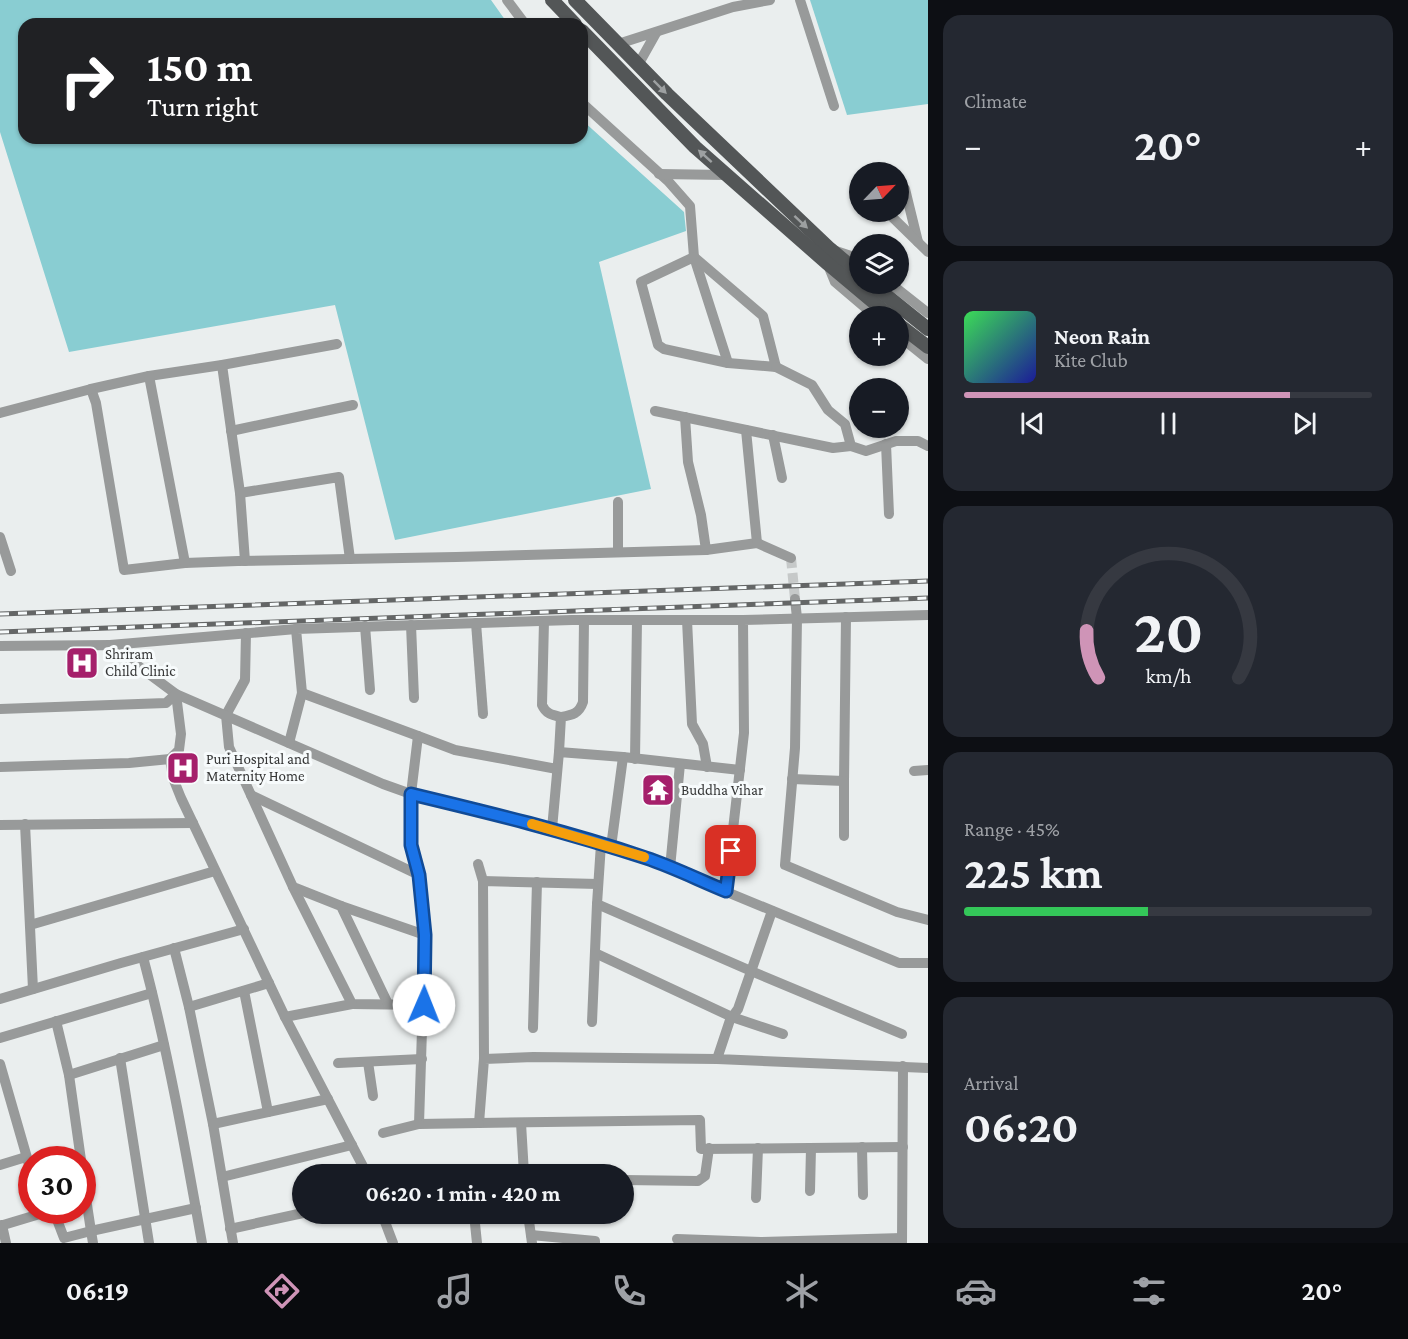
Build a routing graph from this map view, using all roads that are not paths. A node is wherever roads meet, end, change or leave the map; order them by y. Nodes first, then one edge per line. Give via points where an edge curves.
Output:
1 (507, 0) edge
2 (552, 0) edge
3 (574, 0) edge
4 (770, 0) edge
5 (800, 0) edge
6 (732, 3) edge
7 (520, 18) edge
8 (569, 18) edge
9 (656, 33) junction
10 (588, 37) edge
11 (618, 44) junction
12 (638, 65) junction
13 (834, 106) dead end
14 (588, 109) edge
15 (659, 174) junction
16 (726, 175) junction
17 (909, 205) edge
18 (897, 222) edge
19 (918, 242) junction
20 (928, 252) edge
21 (694, 256) junction
22 (849, 259) edge
23 (828, 264) junction
24 (849, 275) edge
25 (869, 294) edge
26 (884, 294) edge
27 (903, 294) edge
28 (863, 306) edge
29 (881, 306) edge
30 (928, 314) edge
31 (928, 329) edge
32 (909, 332) edge
33 (337, 344) dead end
34 (909, 344) edge
35 (928, 347) edge
36 (928, 359) edge
37 (728, 363) junction
38 (222, 365) junction
39 (776, 367) junction
40 (149, 376) junction
41 (91, 388) junction
42 (353, 405) dead end
43 (655, 411) dead end
44 (0, 413) edge
45 (685, 417) junction
46 (746, 430) junction
47 (231, 431) junction
48 (773, 435) junction
49 (886, 444) junction
50 (851, 446) junction
51 (928, 446) edge
52 (782, 478) dead end
53 (240, 493) junction
54 (618, 502) dead end
55 (889, 514) dead end
56 (0, 537) edge
57 (758, 543) junction
58 (706, 550) junction
59 (618, 552) junction
60 (791, 558) dead end
61 (350, 559) junction
62 (245, 561) junction
63 (185, 563) junction
64 (11, 571) dead end
65 (795, 599) tunnel mouth
66 (928, 615) edge
67 (846, 617) junction
68 (797, 618) junction
69 (584, 620) junction
70 (637, 620) junction
71 (687, 620) junction
72 (743, 620) junction
73 (544, 621) junction
74 (476, 623) junction
75 (411, 625) junction
76 (365, 626) junction
77 (296, 628) junction
78 (246, 633) junction
79 (110, 645) junction
80 (0, 646) edge
81 (370, 690) dead end
82 (302, 693) junction
83 (176, 694) junction
84 (414, 698) dead end
85 (0, 710) edge
86 (483, 714) dead end
87 (225, 715) junction
88 (561, 717) junction
89 (418, 736) junction
90 (289, 743) junction
91 (559, 752) junction
92 (629, 758) junction
93 (170, 759) junction
94 (680, 764) junction
95 (0, 767) edge
96 (707, 767) junction
97 (557, 769) junction
98 (740, 770) junction
99 (928, 770) edge
100 (914, 771) dead end
101 (792, 779) junction
102 (844, 781) junction
103 (411, 794) junction
104 (251, 795) junction
105 (193, 823) junction
106 (25, 824) junction
107 (0, 825) edge
108 (552, 829) junction
109 (844, 836) dead end
110 (606, 846) junction
111 (477, 864) dead end
112 (669, 868) junction
113 (215, 871) junction
114 (419, 875) junction
115 (483, 881) junction
116 (537, 882) junction
117 (598, 884) junction
118 (293, 887) junction
119 (726, 891) junction
120 (597, 904) junction
121 (341, 906) junction
122 (772, 910) junction
123 (928, 920) edge
124 (30, 924) junction
125 (244, 929) junction
126 (425, 935) junction
127 (174, 948) junction
128 (595, 953) junction
129 (143, 957) junction
130 (928, 963) edge
131 (751, 971) junction
132 (270, 983) junction
133 (33, 989) junction
134 (244, 991) junction
135 (152, 993) junction
136 (0, 999) edge
137 (351, 1004) junction
138 (388, 1004) junction
139 (424, 1005) junction
140 (189, 1007) junction
141 (285, 1017) junction
142 (732, 1017) junction
143 (56, 1021) junction
144 (592, 1022) dead end
145 (533, 1028) dead end
146 (783, 1034) dead end
147 (902, 1034) dead end
148 (0, 1038) edge
149 (164, 1045) junction
150 (120, 1058) junction
151 (422, 1059) junction
152 (483, 1059) junction
153 (717, 1059) junction
154 (369, 1062) junction
155 (338, 1063) dead end
156 (0, 1064) edge
157 (903, 1066) junction
158 (928, 1068) edge
159 (69, 1075) junction
160 (373, 1096) dead end
161 (328, 1098) junction
162 (5, 1099) edge
163 (268, 1112) junction
164 (479, 1123) junction
165 (521, 1123) junction
166 (213, 1124) junction
167 (419, 1124) junction
168 (383, 1133) dead end
169 (352, 1145) junction
170 (22, 1146) edge
171 (79, 1146) edge
172 (862, 1147) junction
173 (903, 1147) junction
174 (709, 1148) junction
175 (758, 1148) junction
176 (811, 1148) junction
177 (18, 1159) edge
178 (362, 1164) edge
179 (523, 1164) edge
180 (0, 1165) edge
181 (222, 1177) junction
182 (634, 1180) edge
183 (810, 1191) dead end
184 (863, 1195) dead end
185 (756, 1198) dead end
186 (196, 1208) junction
187 (292, 1216) edge
188 (145, 1219) junction
189 (18, 1220) edge
190 (59, 1224) edge
191 (90, 1224) edge
192 (386, 1224) edge
193 (475, 1224) edge
194 (529, 1224) edge
195 (1, 1225) edge
196 (230, 1229) junction
197 (91, 1231) junction
198 (531, 1239) edge
199 (677, 1239) dead end
200 (65, 1240) edge
201 (902, 1241) edge
202 (6, 1243) edge
203 (93, 1243) edge
204 (149, 1243) edge
205 (202, 1243) edge
206 (233, 1243) edge
207 (393, 1243) edge
208 (477, 1243) edge
209 (595, 1243) edge

1 - 7 street
2 - 8 main road
3 - 11 main road
4 - 6 street
5 - 13 street
6 - 9 street
9 - 11 street
9 - 12 street
16 -> 10 main road
11 - 12 main road
12 -> 22 main road via 830,249
14 - 15 street
15 - 16 street
15 - 21 street via 690,206
16 - 23 main road
17 - 19 street
18 - 19 street
19 - 20 street
21 - 37 street
21 - 37 street via 641,282 658,345 664,350
21 - 39 street via 763,316
23 - 24 main road
23 - 28 street via 835,282
25 - 29 main road
26 - 31 main road
27 - 30 street
32 - 35 main road
33 - 38 street
34 - 36 street
37 - 39 street
38 - 40 street
38 - 47 street
39 - 50 street via 812,385 828,410 844,424
40 - 41 street
40 - 63 street
41 - 44 street
41 - 63 street via 124,570
42 - 47 street
43 - 45 street
45 - 46 street
45 - 58 street via 688,462
46 - 48 street
46 - 57 street
47 - 53 street
48 - 50 street via 833,448
48 - 52 street
49 - 50 street via 866,450
49 - 51 street via 918,441
49 - 55 street
53 - 61 street via 339,477
53 - 62 street
54 - 59 street
56 - 64 street
57 - 58 street
57 - 60 street
58 - 59 street
59 - 61 street
61 - 62 street
62 - 63 street
65 - 68 street
66 - 67 street
67 - 68 street
67 - 102 street
68 - 72 street
68 - 101 street
69 - 70 street
69 - 73 street
69 - 88 street via 583,702 577,713
70 - 71 street
70 - 92 street
71 - 72 street
71 - 96 street via 692,724 703,744
72 - 98 street via 744,733
73 - 74 street
73 - 88 street via 542,705 549,714
74 - 75 street
74 - 86 street
75 - 76 street
75 - 84 street
76 - 77 street
76 - 81 street
77 - 78 street
77 - 82 street
78 - 79 street
78 - 87 street via 245,680
79 - 80 street
79 - 83 street
82 - 89 street
82 - 90 street
83 - 85 street via 166,703
83 - 87 street
83 - 93 street via 181,734 179,750
87 - 90 street
87 - 104 street via 229,747
88 - 91 street
89 - 97 street via 455,750
89 - 103 street
90 - 103 street
91 - 92 street
91 - 97 street
92 - 94 street
92 - 110 street
93 - 95 street
93 - 105 street via 173,778
94 - 96 street
94 - 112 street
96 - 98 street
97 - 108 street
98 - 119 street
99 - 100 street
101 - 102 street
101 - 123 street via 785,865 897,912
102 - 109 street
103 - 108 street
103 - 114 street via 411,845
104 - 114 street
104 - 118 street
105 - 106 street
105 - 113 street
106 - 107 street
106 - 124 street
108 - 110 street
110 - 112 street
110 - 117 street
111 - 115 street
112 - 119 street
113 - 124 street
113 - 125 street
114 - 126 street
115 - 116 street
115 - 152 street
116 - 117 street
116 - 145 street
117 - 120 street
118 - 121 street
118 - 137 street
119 - 122 street
120 - 128 street
120 - 131 street
121 - 126 street
121 - 138 street
122 - 130 street via 899,963
122 - 131 street
124 - 133 street
125 - 127 street
125 - 132 street
126 - 139 street
127 - 129 street
127 - 140 street
128 - 142 street
128 - 144 street
129 - 133 street
129 - 135 street
131 - 142 street
131 - 147 street
132 - 134 street
132 - 141 street
133 - 136 street
134 - 140 street
134 - 163 street
135 - 143 street
135 - 149 street
137 - 138 street
137 - 141 street
138 - 139 street
139 - 151 street
140 - 166 street
141 - 161 street
142 - 146 street
142 - 153 street
143 - 148 street
143 - 159 street
149 - 150 street
149 - 186 street
150 - 159 street
150 - 188 street
151 - 154 street
151 - 167 street
152 - 153 street
152 - 164 street
153 - 157 street
154 - 155 street
154 - 160 street
156 - 162 street
157 - 158 street
157 - 173 street
159 - 171 street
161 - 163 street
161 - 169 street
162 - 170 street
163 - 166 street
164 - 165 street
164 - 167 street
165 - 174 street via 700,1120 700,1149
165 - 179 street
166 - 181 street
167 - 168 street
169 - 178 street
169 - 181 street
172 - 173 street
172 - 176 street
172 - 184 street
173 - 201 street
174 - 175 street
174 - 182 street via 705,1176 698,1181
175 - 176 street
175 - 185 street
176 - 183 street
177 - 180 street
181 - 196 street
186 - 188 street
186 - 205 street
187 - 196 street
188 - 197 street
188 - 204 street
189 - 195 street
190 - 200 street
191 - 197 street
192 - 207 street
193 - 208 street
194 - 198 street
195 - 202 street
196 - 206 street
197 - 200 street
197 - 203 street
198 - 209 street
199 - 201 street

